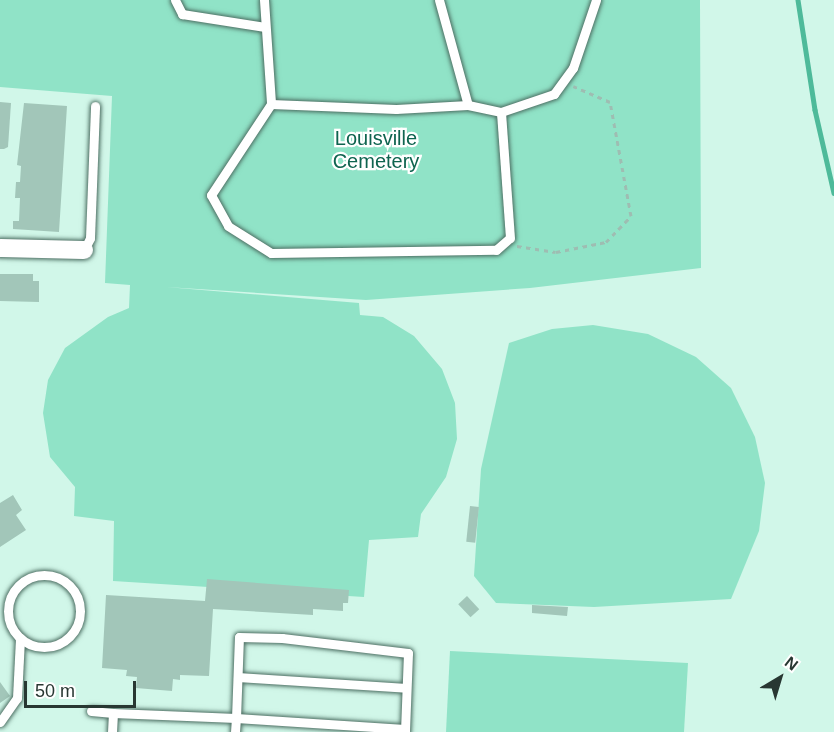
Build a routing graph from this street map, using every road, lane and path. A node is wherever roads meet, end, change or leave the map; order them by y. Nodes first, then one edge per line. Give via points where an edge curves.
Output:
1 (175, 0) edge
2 (264, 0) edge
3 (440, 0) edge
4 (596, 0) edge
5 (265, 27) junction
6 (563, 82) junction
7 (271, 104) junction
8 (468, 105) junction
9 (95, 106) dead end
10 (501, 112) junction
11 (504, 244) junction
12 (0, 248) edge
13 (84, 250) joint
14 (20, 638) junction
15 (238, 677) junction
16 (406, 688) junction
17 (92, 711) dead end
18 (113, 712) junction
19 (236, 718) junction
20 (0, 722) edge
21 (405, 730) edge
22 (112, 732) edge
23 (235, 732) edge

1 - 5 lane via 182,14
2 - 5 lane
3 - 8 lane
4 - 6 lane via 573,68
5 - 7 lane
6 - 10 lane via 554,94
6 - 11 path via 610,102 631,216 606,242 556,252
7 - 8 lane via 396,109
7 - 11 lane via 211,195 228,226 271,253 496,250
8 - 10 lane
9 - 13 lane via 90,238
10 - 11 lane via 510,238
12 - 13 street
14 - 14 lane via 29,644 50,647 60,644 75,629 80,619 77,597 63,580 41,575 30,578 12,594 9,617
14 - 20 lane via 16,698
15 - 16 lane
15 - 16 lane via 240,637 282,638 408,653
15 - 19 lane
16 - 21 lane
17 - 18 lane
18 - 19 lane
18 - 22 lane
19 - 21 lane
19 - 23 lane

